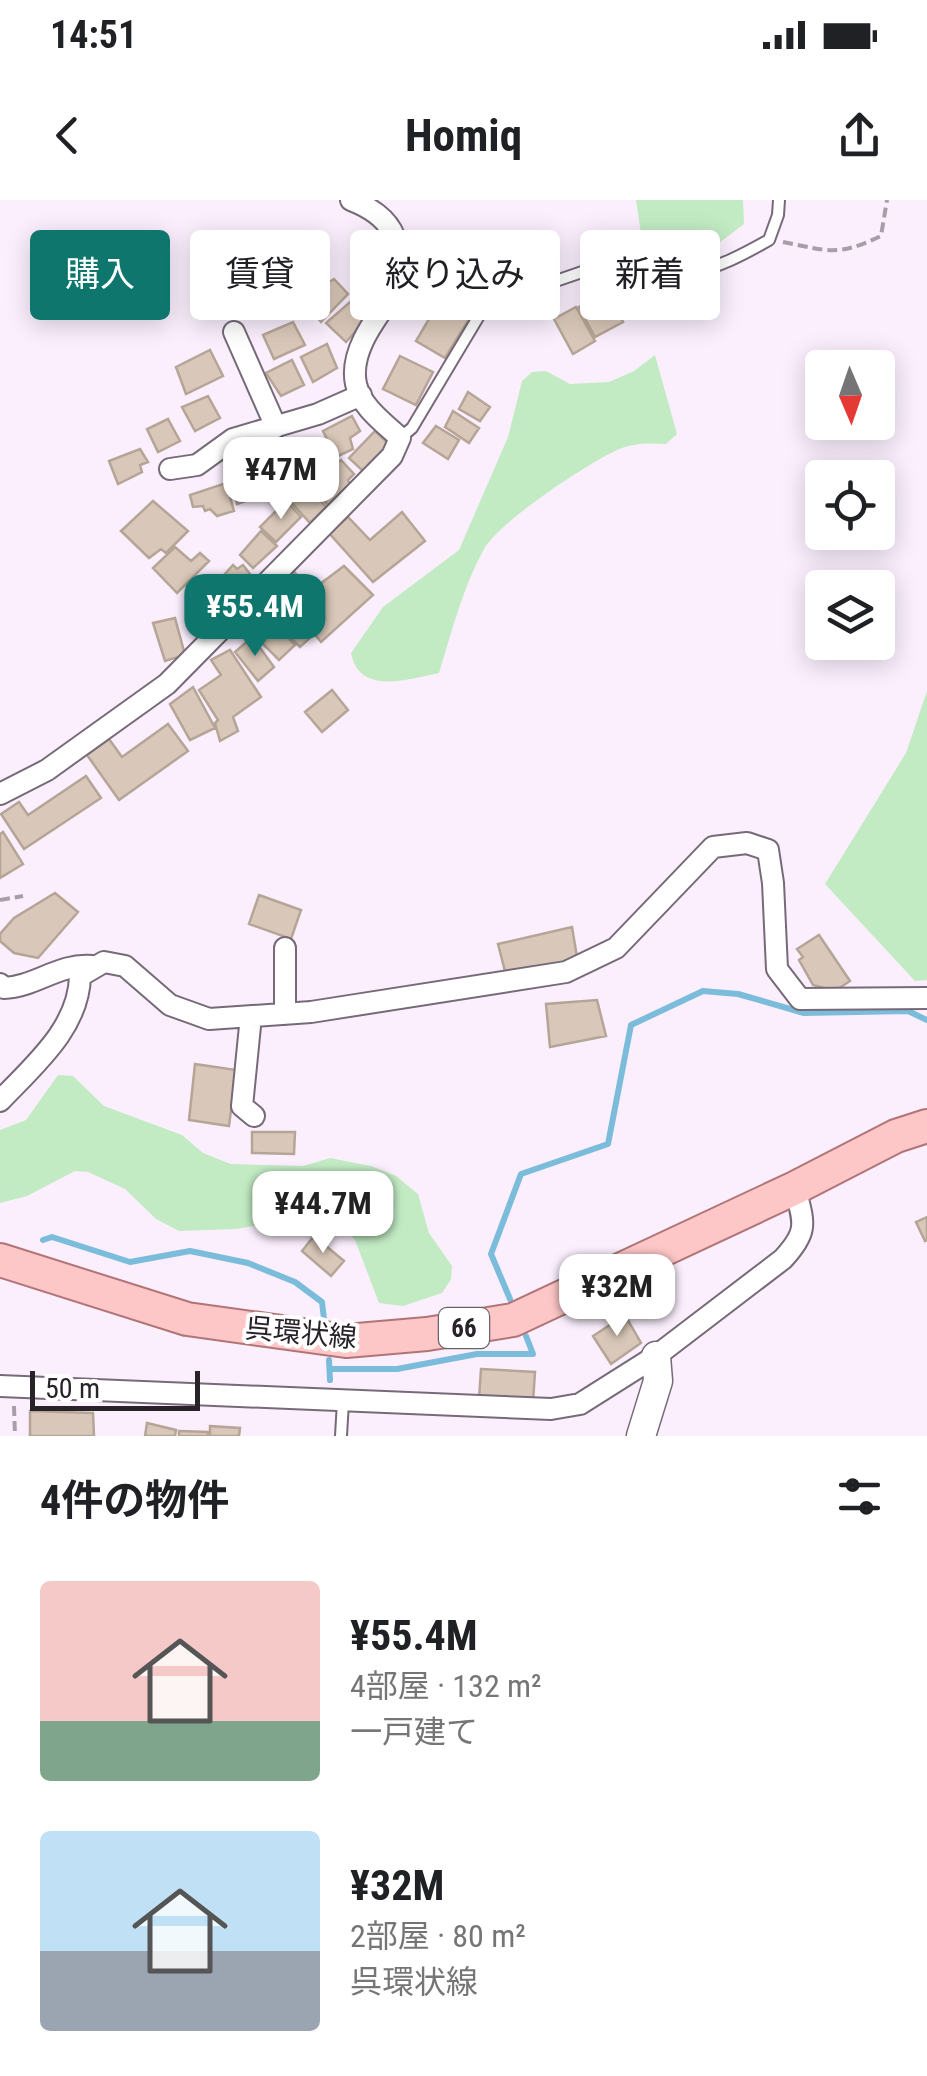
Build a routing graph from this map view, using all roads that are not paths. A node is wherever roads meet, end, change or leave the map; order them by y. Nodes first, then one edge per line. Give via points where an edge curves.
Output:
1 (350, 200) edge
2 (778, 200) edge
3 (234, 332) dead end
4 (362, 395) junction
5 (276, 426) junction
6 (400, 438) junction
7 (170, 469) dead end
8 (0, 794) edge
9 (285, 948) dead end
10 (96, 967) junction
11 (1, 989) edge
12 (927, 998) edge
13 (285, 1014) junction
14 (252, 1016) junction
15 (0, 1101) edge
16 (254, 1116) dead end
17 (927, 1126) edge
18 (795, 1188) junction
19 (0, 1260) edge
20 (656, 1356) junction
21 (7, 1387) edge
22 (343, 1401) junction
23 (341, 1436) edge
24 (641, 1436) edge

1 - 4 street via 377,210 399,241 404,280 360,345 356,384
2 - 6 lane via 769,240 693,275 644,271 618,260 546,284 499,289
3 - 5 street
4 - 5 street
4 - 6 street
5 - 7 street via 234,439 197,465
6 - 8 street via 392,456 167,684 47,770
9 - 13 street
10 - 11 street via 76,965
10 - 14 street via 125,966 170,1005 209,1019
10 - 15 street via 80,976 79,998 55,1043
12 - 13 street via 800,999 777,969 768,850 746,843 713,848 616,948 566,972
13 - 14 street
14 - 16 street via 242,1106
17 - 18 main road, 呉環状線 / 66
18 - 19 main road, 呉環状線 / 66 via 513,1320 379,1338 328,1340 187,1320
18 - 20 street via 804,1222 800,1241
20 - 22 street via 580,1404 550,1409
20 - 24 street via 658,1381
21 - 22 street
22 - 23 lane

